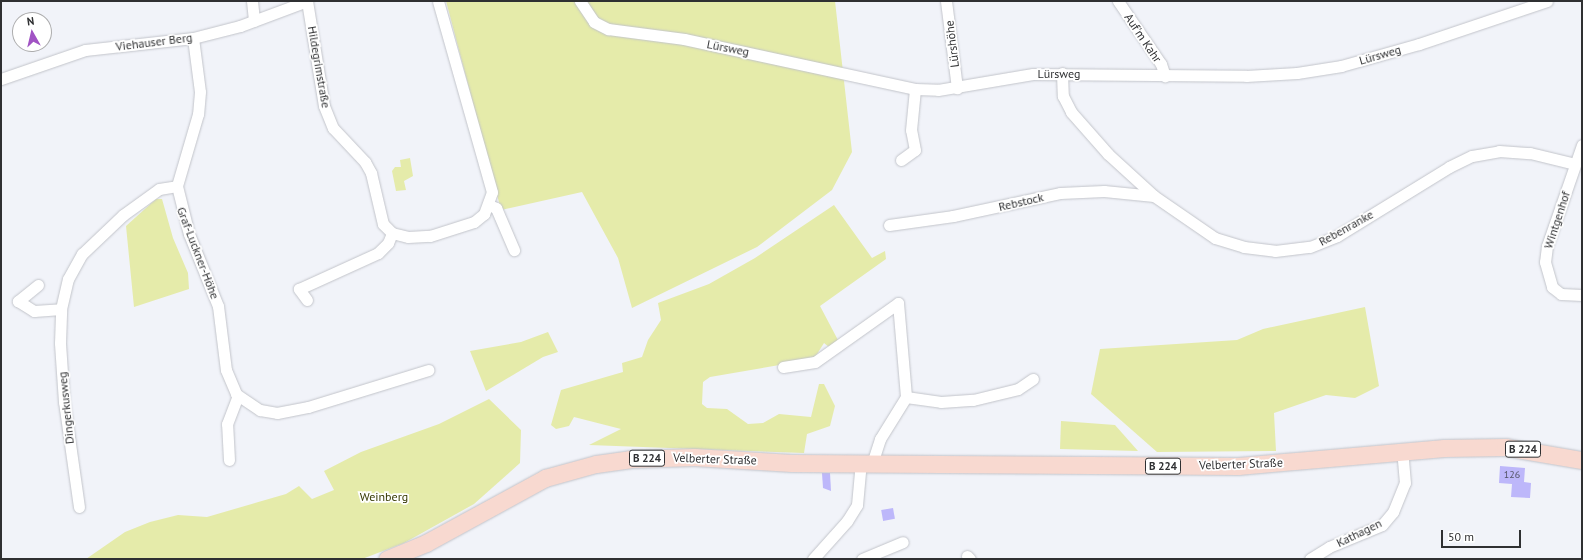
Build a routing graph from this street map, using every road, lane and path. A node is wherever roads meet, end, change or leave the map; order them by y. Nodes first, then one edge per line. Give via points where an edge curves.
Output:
1 (252, 1) edge
2 (307, 1) edge
3 (438, 1) edge
4 (580, 1) edge
5 (946, 1) edge
6 (1118, 1) edge
7 (1547, 1) edge
8 (254, 21) junction
9 (194, 38) junction
10 (1062, 73) junction
11 (1165, 76) junction
12 (1, 79) edge
13 (957, 88) junction
14 (915, 89) junction
15 (1582, 145) edge
16 (901, 160) dead end
17 (1575, 164) junction
18 (177, 186) junction
19 (1154, 196) junction
20 (489, 205) junction
21 (889, 225) dead end
22 (392, 234) junction
23 (514, 250) dead end
24 (38, 285) dead end
25 (1582, 295) edge
26 (307, 300) dead end
27 (61, 309) junction
28 (783, 367) dead end
29 (428, 370) dead end
30 (1033, 379) dead end
31 (238, 396) junction
32 (906, 397) junction
33 (1402, 451) junction
34 (229, 460) dead end
35 (1582, 460) edge
36 (867, 461) junction
37 (79, 506) dead end
38 (904, 542) dead end
39 (387, 559) edge
40 (813, 559) edge
41 (862, 559) edge
42 (1310, 559) edge

1 - 8 street
2 - 8 street, Viehauser Berg
2 - 22 street, Hildegrimstraße via 324,106 334,128 365,162 375,185 383,224
3 - 20 street via 492,192
4 - 14 street, Lürsweg via 594,22 608,29 684,39
5 - 13 street, Lürshöhe
6 - 11 street, Auf'm Kahr via 1162,64
7 - 11 street, Lürsweg via 1341,66 1253,76
8 - 9 street, Viehauser Berg
9 - 12 street, Viehauser Berg via 84,50
9 - 18 street via 200,92 198,114
10 - 11 street, Lürsweg
10 - 13 street, Lürsweg via 1033,74
10 - 19 street, Rebenranke via 1063,96 1071,112 1104,150
13 - 14 street, Lürsweg
14 - 16 street via 911,130 915,150
15 - 17 street, Wintgenhof
17 - 19 street, Rebenranke via 1515,152 1499,151 1472,156 1449,167 1337,236 1310,247 1275,251 1244,247 1215,238
17 - 25 street, Wintgenhof via 1544,262 1552,287 1561,294
18 - 27 street, Dingerkusweg via 159,189 124,215 82,254 68,279
18 - 31 street, Graf-Luckner-Höhe via 189,234 218,306 226,370
19 - 21 street, Rebstock via 1104,191 1060,193 953,216
20 - 22 street via 484,214 474,222 452,231 408,237
20 - 23 street via 496,208
22 - 26 street via 388,244 378,253 299,289
24 - 27 street via 18,301 34,310
27 - 37 street, Dingerkusweg via 60,343 64,402
28 - 32 street via 815,362 898,304
29 - 31 street via 308,407 277,413 260,410
30 - 32 street via 1018,389 972,400 941,402
31 - 34 street via 227,424
32 - 36 street
33 - 35 main road, Velberter Straße / B 224 via 1505,447
33 - 36 main road, Velberter Straße / B 224 via 1238,466
33 - 42 street, Kathagen via 1405,483 1393,512 1382,525 1324,550
36 - 39 main road, Velberter Straße / B 224 via 792,463 687,457 596,464 567,470 523,487 457,526
36 - 40 street via 857,505 847,521
38 - 41 street

